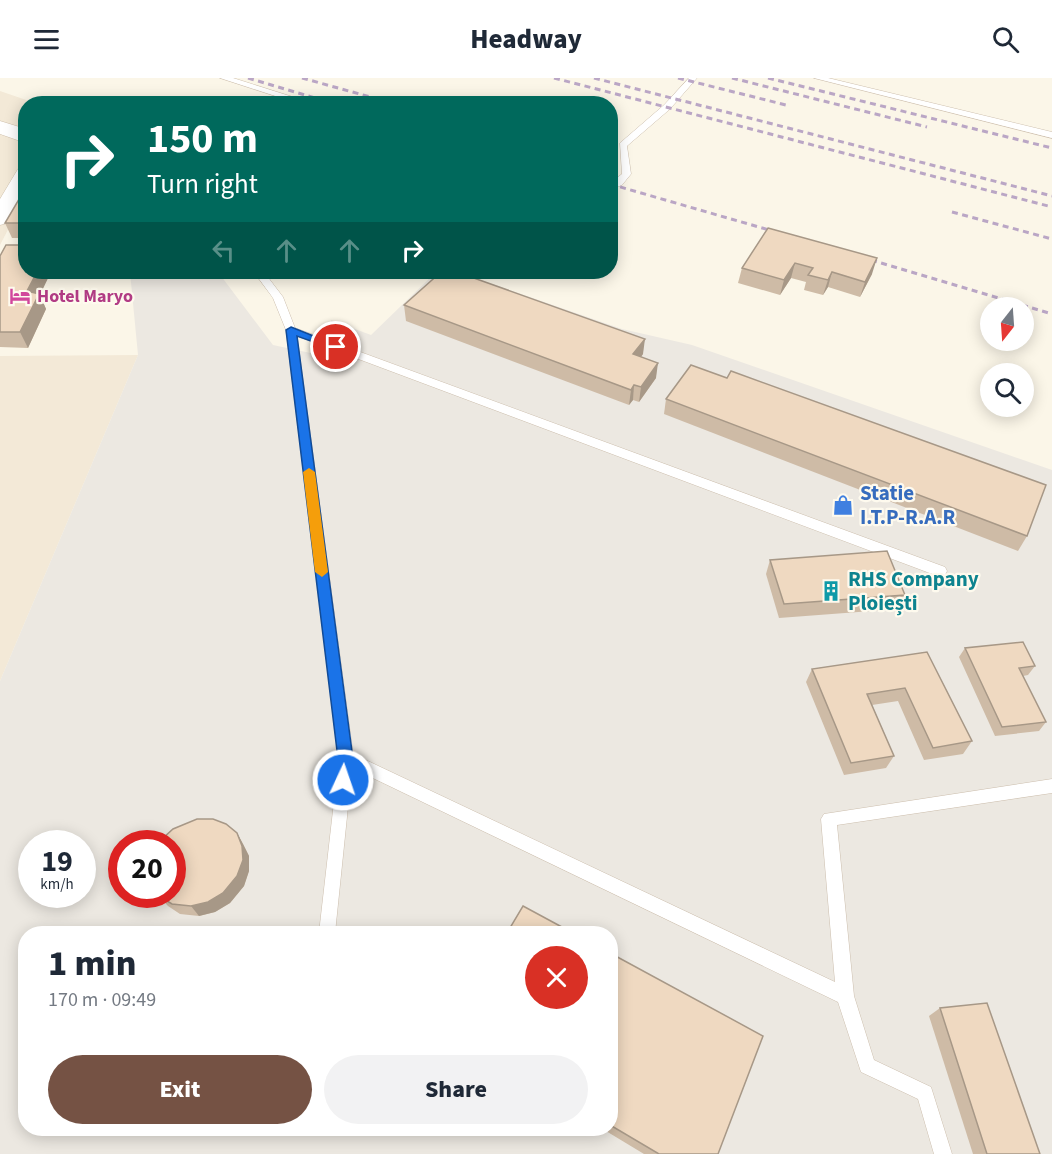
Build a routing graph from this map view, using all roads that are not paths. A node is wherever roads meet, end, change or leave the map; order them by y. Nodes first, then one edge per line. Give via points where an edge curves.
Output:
1 (224, 78) edge
2 (693, 78) edge
3 (818, 78) edge
4 (284, 96) edge
5 (0, 127) edge
6 (18, 134) edge
7 (1052, 135) edge
8 (618, 182) edge
9 (18, 183) edge
10 (7, 196) edge
11 (0, 218) edge
12 (264, 279) edge
13 (291, 330) junction
14 (940, 572) dead end
15 (346, 759) junction
16 (1052, 786) edge
17 (328, 926) edge
18 (845, 996) junction
19 (943, 1154) edge

1 - 4 lane
2 - 8 lane via 667,107 622,145 629,166
3 - 7 lane
5 - 6 street
9 - 10 street
10 - 11 street
12 - 13 lane via 278,297
13 - 14 lane
13 - 15 lane
15 - 17 lane
15 - 18 lane
16 - 18 lane via 829,819
18 - 19 lane via 867,1066 925,1093

